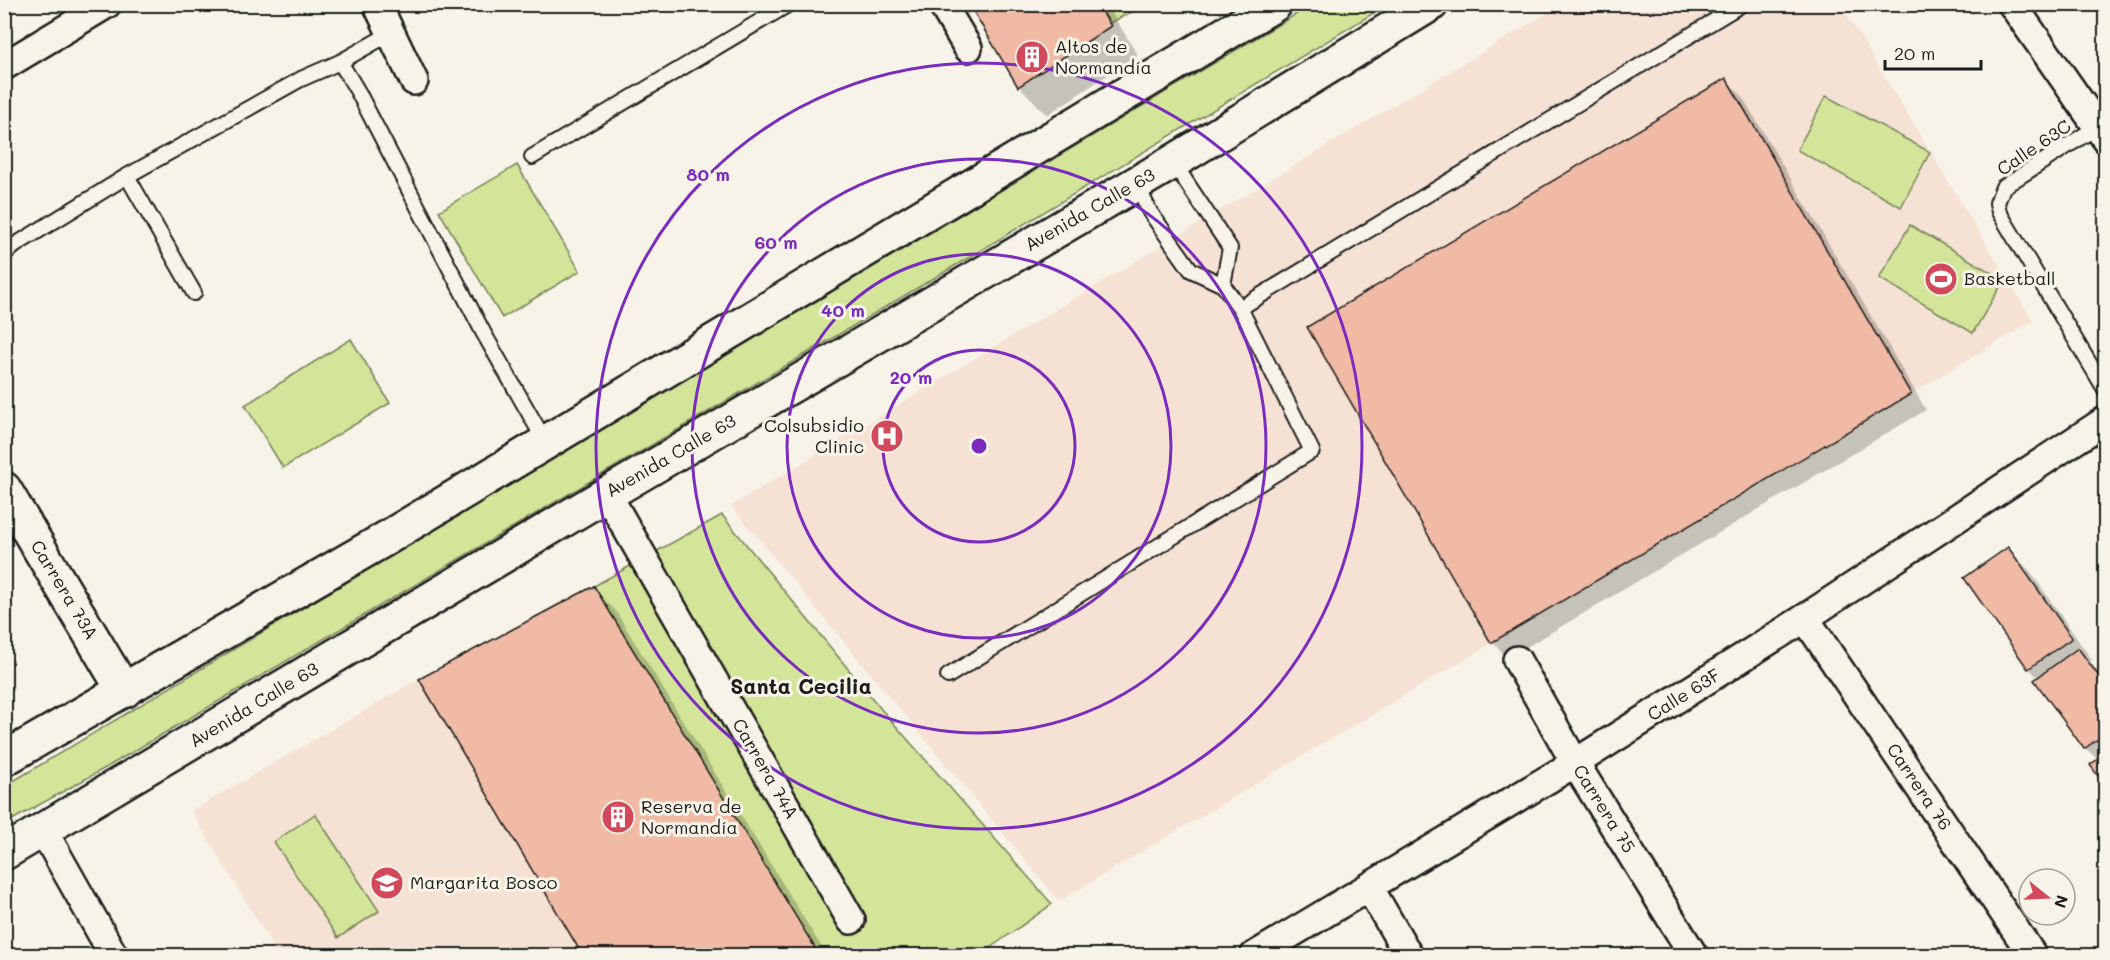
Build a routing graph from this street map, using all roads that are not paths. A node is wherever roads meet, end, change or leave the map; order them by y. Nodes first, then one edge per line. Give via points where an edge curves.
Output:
1 (108, 4) edge
2 (377, 4) edge
3 (789, 4) edge
4 (942, 4) edge
5 (1275, 4) edge
6 (1431, 4) edge
7 (1742, 4) edge
8 (2012, 4) edge
9 (65, 15) edge
10 (391, 33) junction
11 (968, 48) dead end
12 (340, 62) junction
13 (4, 66) edge
14 (414, 81) dead end
15 (2101, 133) edge
16 (532, 157) dead end
17 (1173, 162) junction
18 (127, 176) junction
19 (1136, 183) junction
20 (4, 254) edge
21 (1223, 285) junction
22 (194, 293) dead end
23 (1240, 308) junction
24 (2106, 391) edge
25 (2106, 420) edge
26 (546, 443) junction
27 (4, 489) edge
28 (607, 494) junction
29 (1805, 618) junction
30 (1517, 660) dead end
31 (948, 676) dead end
32 (124, 691) junction
33 (4, 759) edge
34 (1575, 763) junction
35 (43, 830) junction
36 (4, 853) edge
37 (1369, 887) junction
38 (851, 920) dead end
39 (114, 956) edge
40 (1254, 956) edge
41 (1409, 956) edge
42 (1694, 956) edge
43 (2033, 956) edge

1 - 9 street
2 - 10 street
3 - 16 lane
4 - 11 street
5 - 26 main road
6 - 17 main road, Avenida Calle 63
7 - 23 lane
8 - 15 street
9 - 13 street
10 - 12 lane
10 - 14 street
12 - 18 lane via 301,79
12 - 26 lane
15 - 24 lane, Calle 63C via 2003,187 1997,203
17 - 19 main road, Avenida Calle 63
17 - 21 lane via 1230,248
18 - 20 lane
18 - 22 lane
19 - 21 lane via 1150,212 1191,270
19 - 28 main road, Avenida Calle 63
21 - 23 lane
23 - 31 lane via 1312,451
25 - 29 street, Calle 63F
26 - 32 main road
27 - 32 main road, Carrera 73A
28 - 35 main road, Avenida Calle 63
28 - 38 street, Carrera 74A
29 - 34 street, Calle 63F
29 - 43 street, Carrera 76
30 - 34 street, Carrera 75
32 - 33 main road
34 - 37 street, Calle 63F
34 - 42 street, Carrera 75
35 - 36 main road, Avenida Calle 63
35 - 39 street
37 - 40 street, Calle 63F
37 - 41 street

